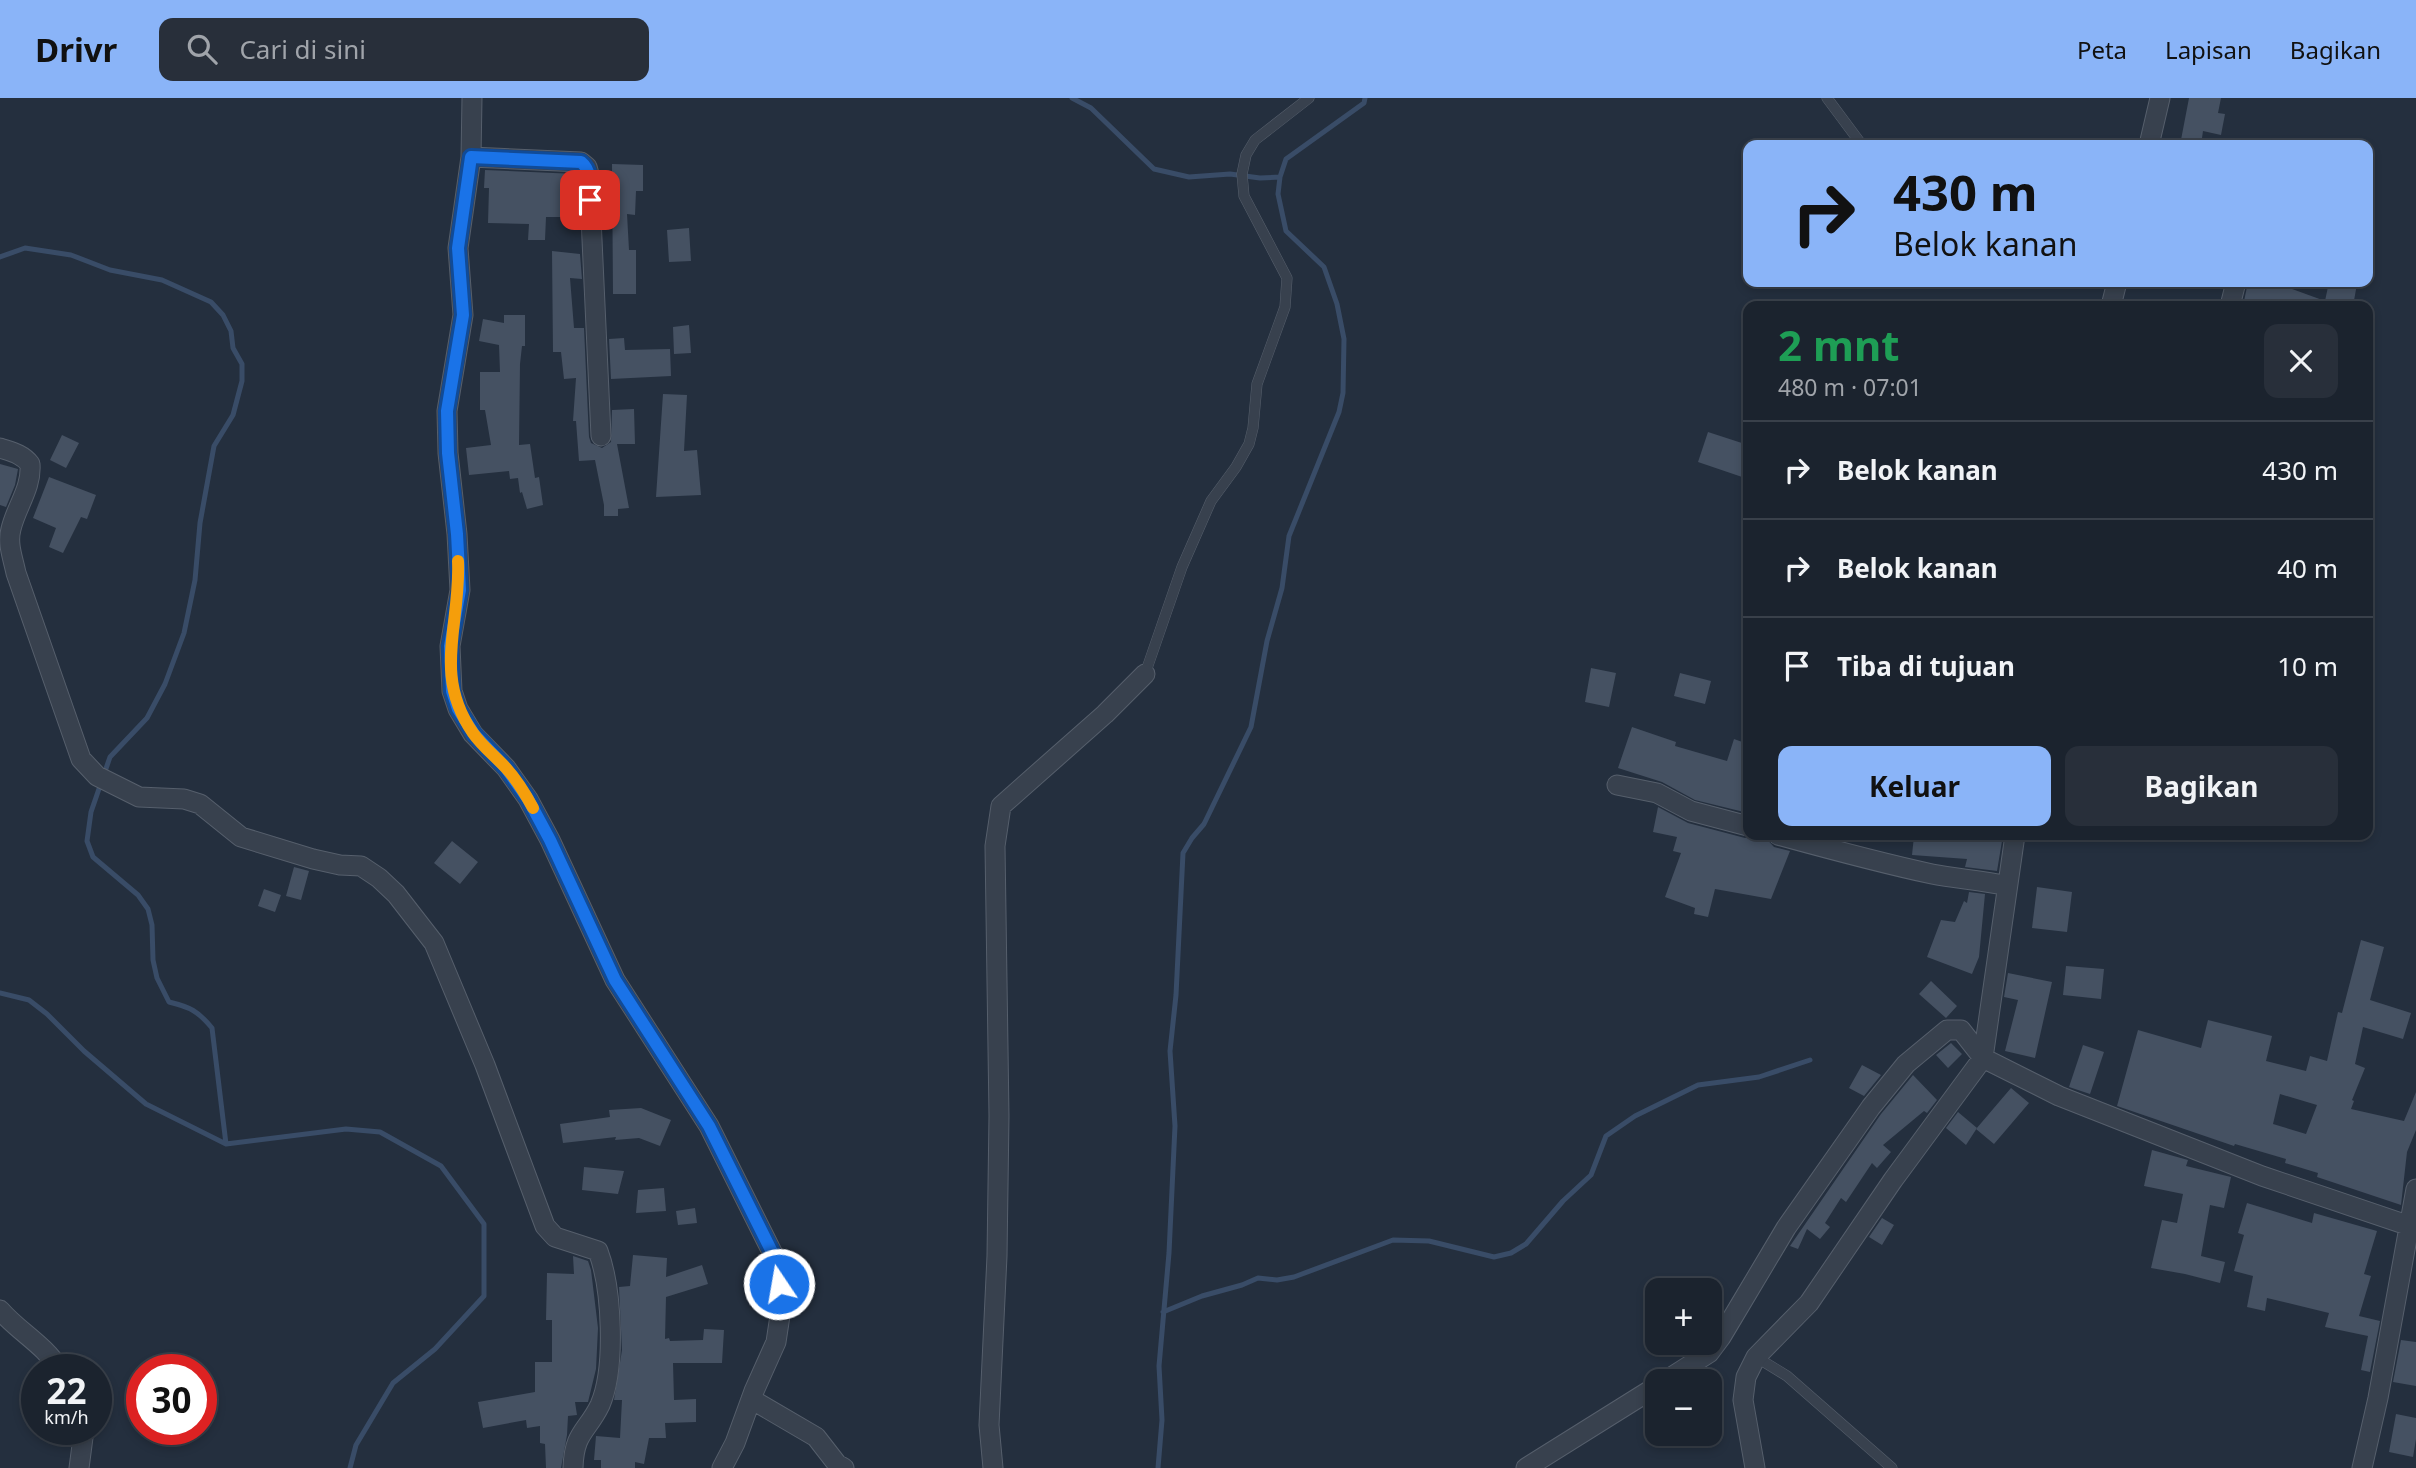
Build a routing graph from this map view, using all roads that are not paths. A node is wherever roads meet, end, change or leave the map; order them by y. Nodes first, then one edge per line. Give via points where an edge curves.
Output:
1 (472, 98) edge
2 (1308, 98) edge
3 (1827, 98) edge
4 (2160, 98) edge
5 (1857, 140) edge
6 (2150, 140) edge
7 (471, 157) junction
8 (601, 436) dead end
9 (0, 448) edge
10 (1145, 674) joint
11 (1617, 785) dead end
12 (1743, 826) edge
13 (1796, 840) edge
14 (2014, 840) edge
15 (2007, 886) junction
16 (1983, 1058) junction
17 (2416, 1189) edge
18 (2413, 1228) edge
19 (0, 1310) edge
20 (47, 1354) edge
21 (1756, 1357) junction
22 (1684, 1369) edge
23 (1645, 1394) edge
24 (751, 1399) junction
25 (82, 1445) edge
26 (79, 1468) edge
27 (573, 1468) edge
28 (722, 1468) edge
29 (844, 1468) edge
30 (993, 1468) edge
31 (1526, 1468) edge
32 (1755, 1468) edge
33 (1892, 1468) edge
34 (2362, 1468) edge

1 - 7 street
2 - 10 lane via 1255,140 1246,155 1244,196 1287,278 1285,307 1257,384 1249,444 1212,501 1182,567
3 - 5 lane
4 - 6 street
7 - 8 street via 581,162 587,167
7 - 24 street via 458,248 463,315 447,411 460,590 450,646 452,691 474,734 528,799 615,980 709,1126 776,1260 782,1308 776,1342
9 - 27 street via 15,452 30,464 29,482 9,545 81,759 97,776 139,797 200,804 242,837 313,859 361,866 396,894 434,943 545,1226 555,1237 598,1251 604,1268 606,1388 599,1408 581,1432
10 - 30 street via 1001,806 995,846 999,1116 989,1425
11 - 12 street via 1657,793 1691,811
13 - 15 street via 1876,862
14 - 15 street
15 - 16 street
16 - 18 street via 2071,1101
16 - 21 street via 1809,1303
16 - 22 street via 1961,1030 1947,1030 1906,1064 1786,1228 1721,1337 1709,1353
17 - 18 street
18 - 34 street
19 - 20 street
21 - 32 street via 1742,1400
21 - 33 lane via 1787,1376
23 - 31 street
24 - 28 street
24 - 29 street via 816,1437
25 - 26 street

